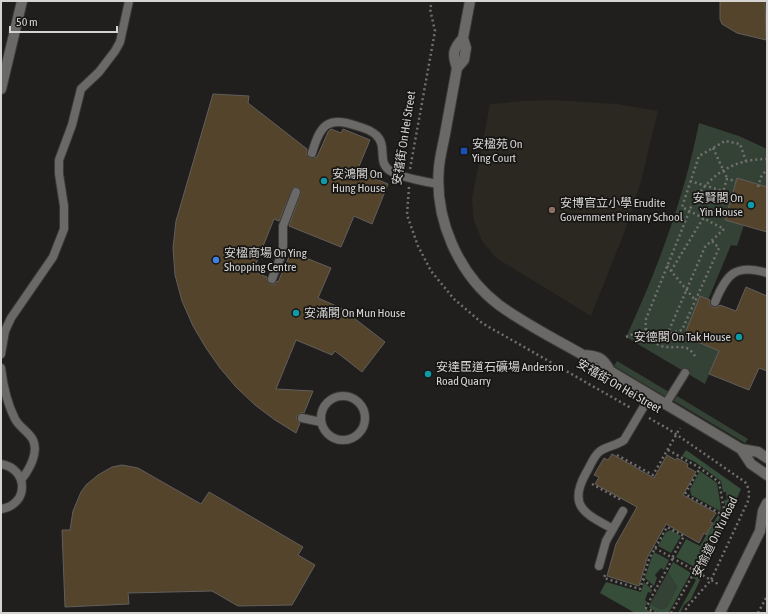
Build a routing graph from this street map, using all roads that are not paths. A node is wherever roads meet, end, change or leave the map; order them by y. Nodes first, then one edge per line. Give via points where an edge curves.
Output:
1 (22, 1) edge
2 (129, 1) edge
3 (470, 1) edge
4 (1, 89) edge
5 (312, 153) dead end
6 (438, 184) junction
7 (296, 192) dead end
8 (767, 273) edge
9 (272, 279) dead end
10 (715, 302) dead end
11 (1, 354) edge
12 (1, 368) edge
13 (685, 373) dead end
14 (650, 396) junction
15 (665, 405) junction
16 (302, 418) dead end
17 (321, 422) junction
18 (741, 449) junction
19 (767, 458) edge
20 (1, 464) edge
21 (767, 475) edge
22 (21, 480) junction
23 (767, 502) edge
24 (1, 509) edge
25 (623, 511) dead end
26 (613, 529) junction
27 (764, 529) edge
28 (599, 566) dead end
29 (720, 613) edge

1 - 4 street
2 - 11 lane via 120,42 99,72 81,89 72,125 59,160 64,229 53,257 11,318 5,331
3 - 6 street, 安禧街 On Hei Street via 463,38 466,48 464,60 457,68
5 - 6 lane via 317,136 324,127 335,122 349,122 377,136 382,146 385,166 392,173 409,174
6 - 14 street, 安禧街 On Hei Street via 441,208 456,253 475,281 494,301 582,355 589,365 599,371 610,371
7 - 9 lane via 283,226 283,251
8 - 10 lane via 747,269 732,274 722,285
12 - 22 lane via 6,394 15,419 33,440 35,451 29,469
13 - 15 lane
14 - 15 street, 安禧街 On Hei Street
14 - 26 lane via 624,440 598,452 578,491 578,499 585,513
15 - 18 street, 安禧街 On Hei Street
16 - 17 lane
17 - 17 lane via 323,408 339,396 353,398 359,402 366,414 364,428 360,434 348,441 340,441 328,435
18 - 19 street, 安禧街 On Hei Street via 758,452
18 - 21 street, 安禧街 On Hei Street via 751,464
20 - 22 lane via 13,468
22 - 24 lane via 21,495 16,502
23 - 27 street via 763,511
25 - 26 lane
26 - 28 lane via 606,541
27 - 29 street

